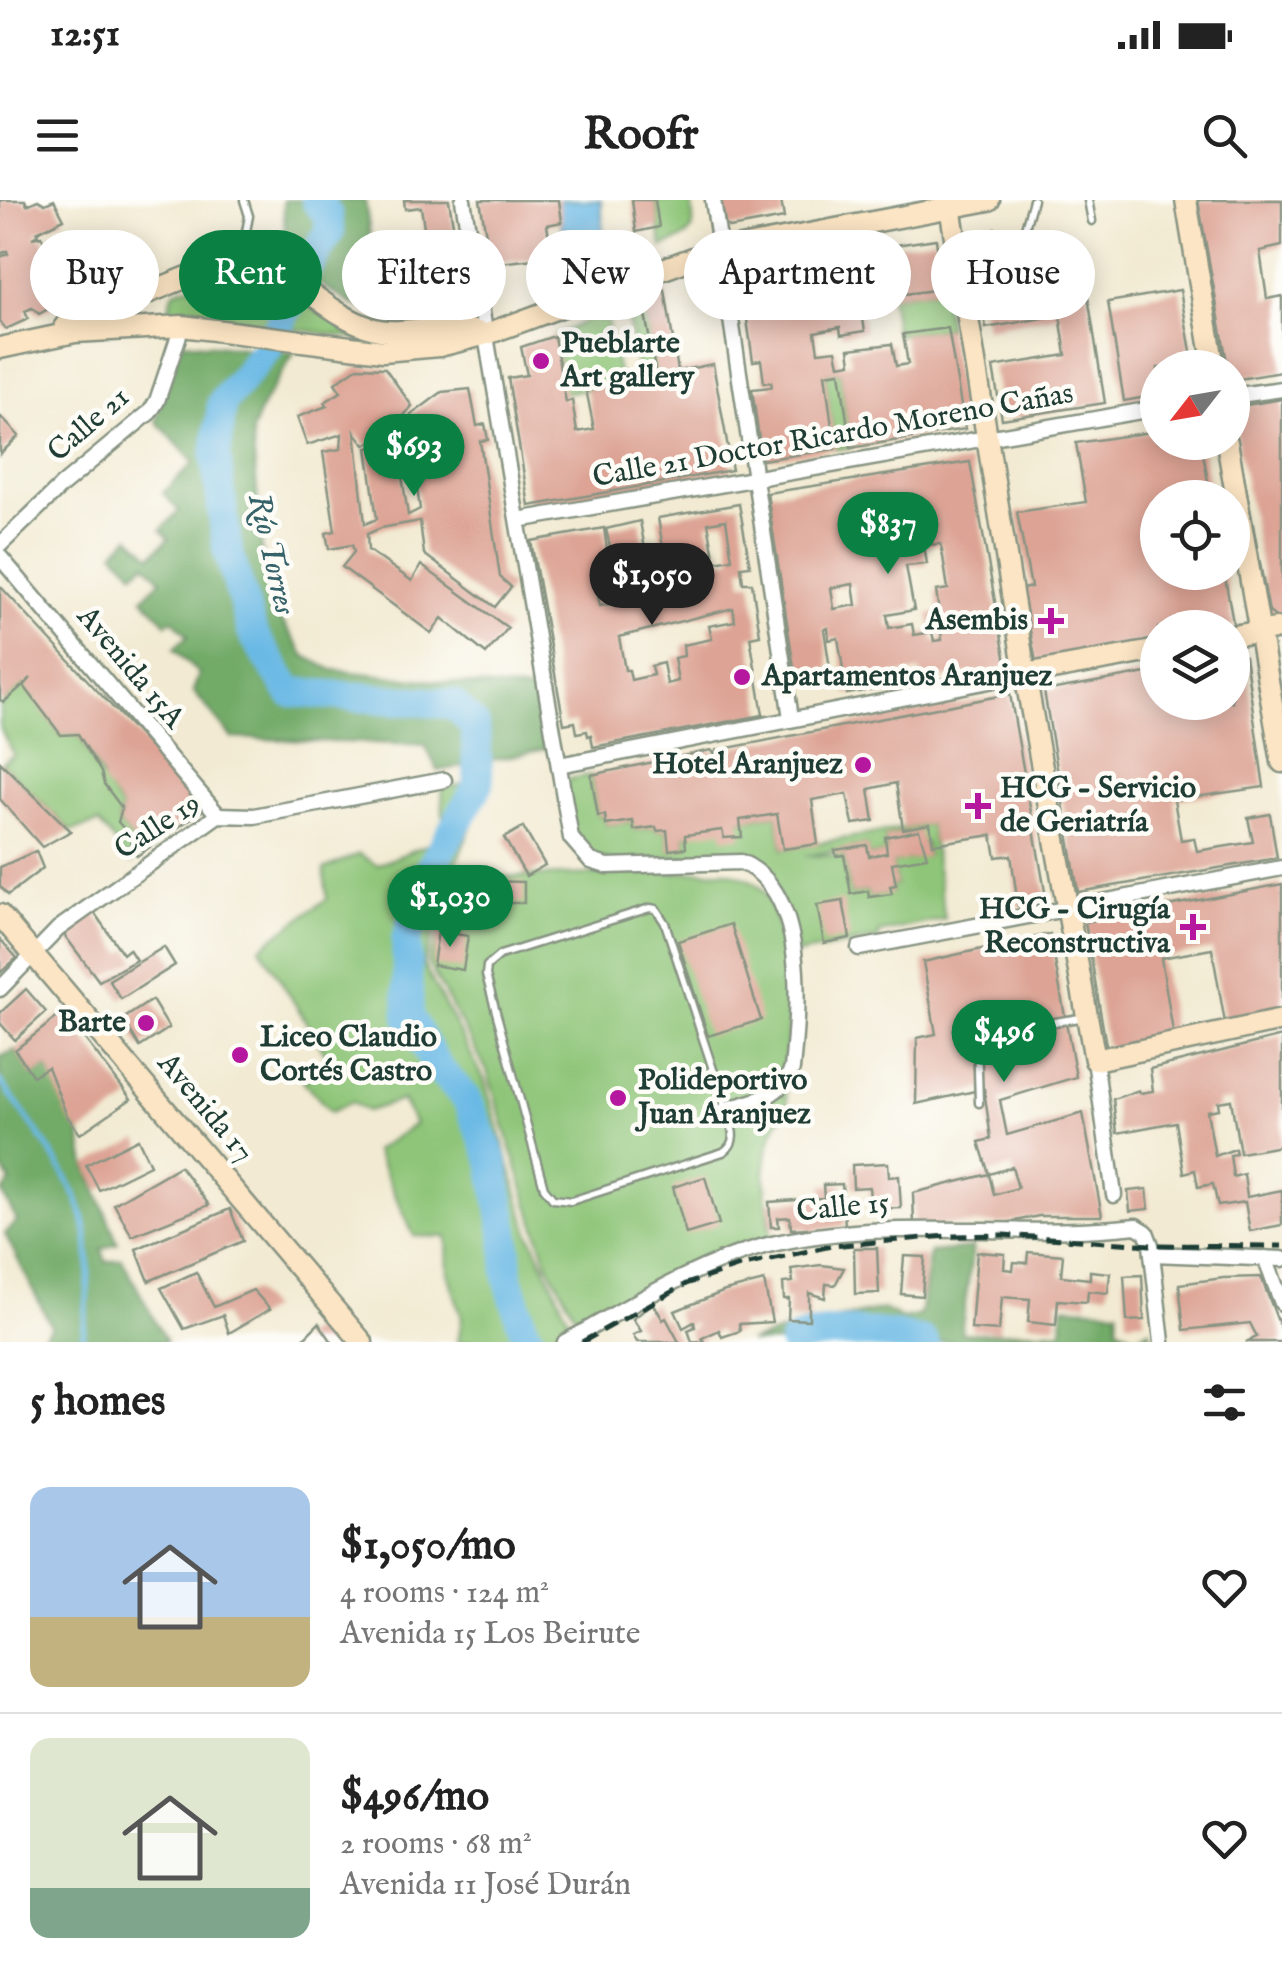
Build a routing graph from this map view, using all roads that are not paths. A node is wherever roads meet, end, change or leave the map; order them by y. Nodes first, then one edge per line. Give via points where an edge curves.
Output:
1 (244, 200) edge
2 (464, 200) edge
3 (713, 200) edge
4 (989, 200) edge
5 (1032, 200) edge
6 (1088, 200) edge
7 (1186, 200) edge
8 (949, 203) edge
9 (1092, 222) dead end
10 (246, 230) edge
11 (718, 230) edge
12 (819, 230) edge
13 (953, 230) edge
14 (1023, 230) edge
15 (684, 259) edge
16 (179, 281) edge
17 (322, 300) edge
18 (732, 320) edge
19 (967, 320) edge
20 (184, 326) junction
21 (487, 334) junction
22 (31, 340) junction
23 (0, 348) edge
24 (1211, 350) edge
25 (1282, 389) edge
26 (1250, 393) edge
27 (1140, 411) edge
28 (985, 437) junction
29 (1230, 460) edge
30 (753, 477) junction
31 (518, 520) junction
32 (0, 546) edge
33 (0, 557) edge
34 (1282, 628) edge
35 (1260, 632) junction
36 (1250, 633) edge
37 (1140, 653) edge
38 (1025, 674) junction
39 (790, 718) junction
40 (1282, 762) edge
41 (559, 765) junction
42 (444, 780) dead end
43 (218, 815) junction
44 (1282, 868) edge
45 (1067, 908) junction
46 (0, 915) edge
47 (859, 948) dead end
48 (35, 956) junction
49 (0, 989) edge
50 (1087, 1016) junction
51 (1282, 1020) edge
52 (1095, 1060) junction
53 (979, 1103) dead end
54 (726, 1110) junction
55 (1114, 1195) dead end
56 (1152, 1254) junction
57 (1266, 1258) junction
58 (1282, 1259) edge
59 (1282, 1303) edge
60 (362, 1342) edge
61 (565, 1342) edge
62 (1162, 1342) edge

1 - 10 lane
2 - 21 street
3 - 11 street
4 - 8 main road
5 - 14 lane
6 - 9 lane
7 - 24 main road
8 - 12 main road
8 - 13 main road
15 - 21 main road
16 - 22 main road
17 - 21 main road via 380,330 456,327
18 - 30 street
19 - 28 main road
20 - 21 main road via 383,351
20 - 22 main road
20 - 32 street, Calle 21 via 150,412
21 - 31 street
22 - 23 main road
25 - 26 street
27 - 28 street, Calle 21 Doctor Ricardo Moreno Cañas
28 - 30 street, Calle 21 Doctor Ricardo Moreno Cañas
28 - 38 main road
29 - 35 main road
30 - 31 street, Calle 21 Doctor Ricardo Moreno Cañas
30 - 39 street
31 - 41 street
33 - 43 street, Avenida 15A
34 - 35 main road
35 - 36 main road
35 - 40 main road
37 - 38 main road
38 - 39 street
38 - 45 main road
39 - 41 street
41 - 54 street via 572,838 591,861 741,862 758,869 784,906 794,957 792,1069 777,1092
42 - 43 street, Calle 19 via 254,816
43 - 48 street, Calle 19 via 58,929
44 - 45 street
45 - 47 street
45 - 50 main road
46 - 48 main road, Avenida 17
48 - 49 street, Calle 19
48 - 60 main road, Avenida 17
50 - 52 main road
50 - 53 lane via 976,1038
51 - 52 main road
52 - 55 street
54 - 54 lane via 734,1135 723,1152 571,1201 553,1199 544,1188 487,966 500,955 656,909
56 - 57 street
56 - 61 street, Calle 15 via 1146,1232 1136,1226 865,1230 783,1242 714,1264
56 - 62 street
57 - 58 street
57 - 59 street

